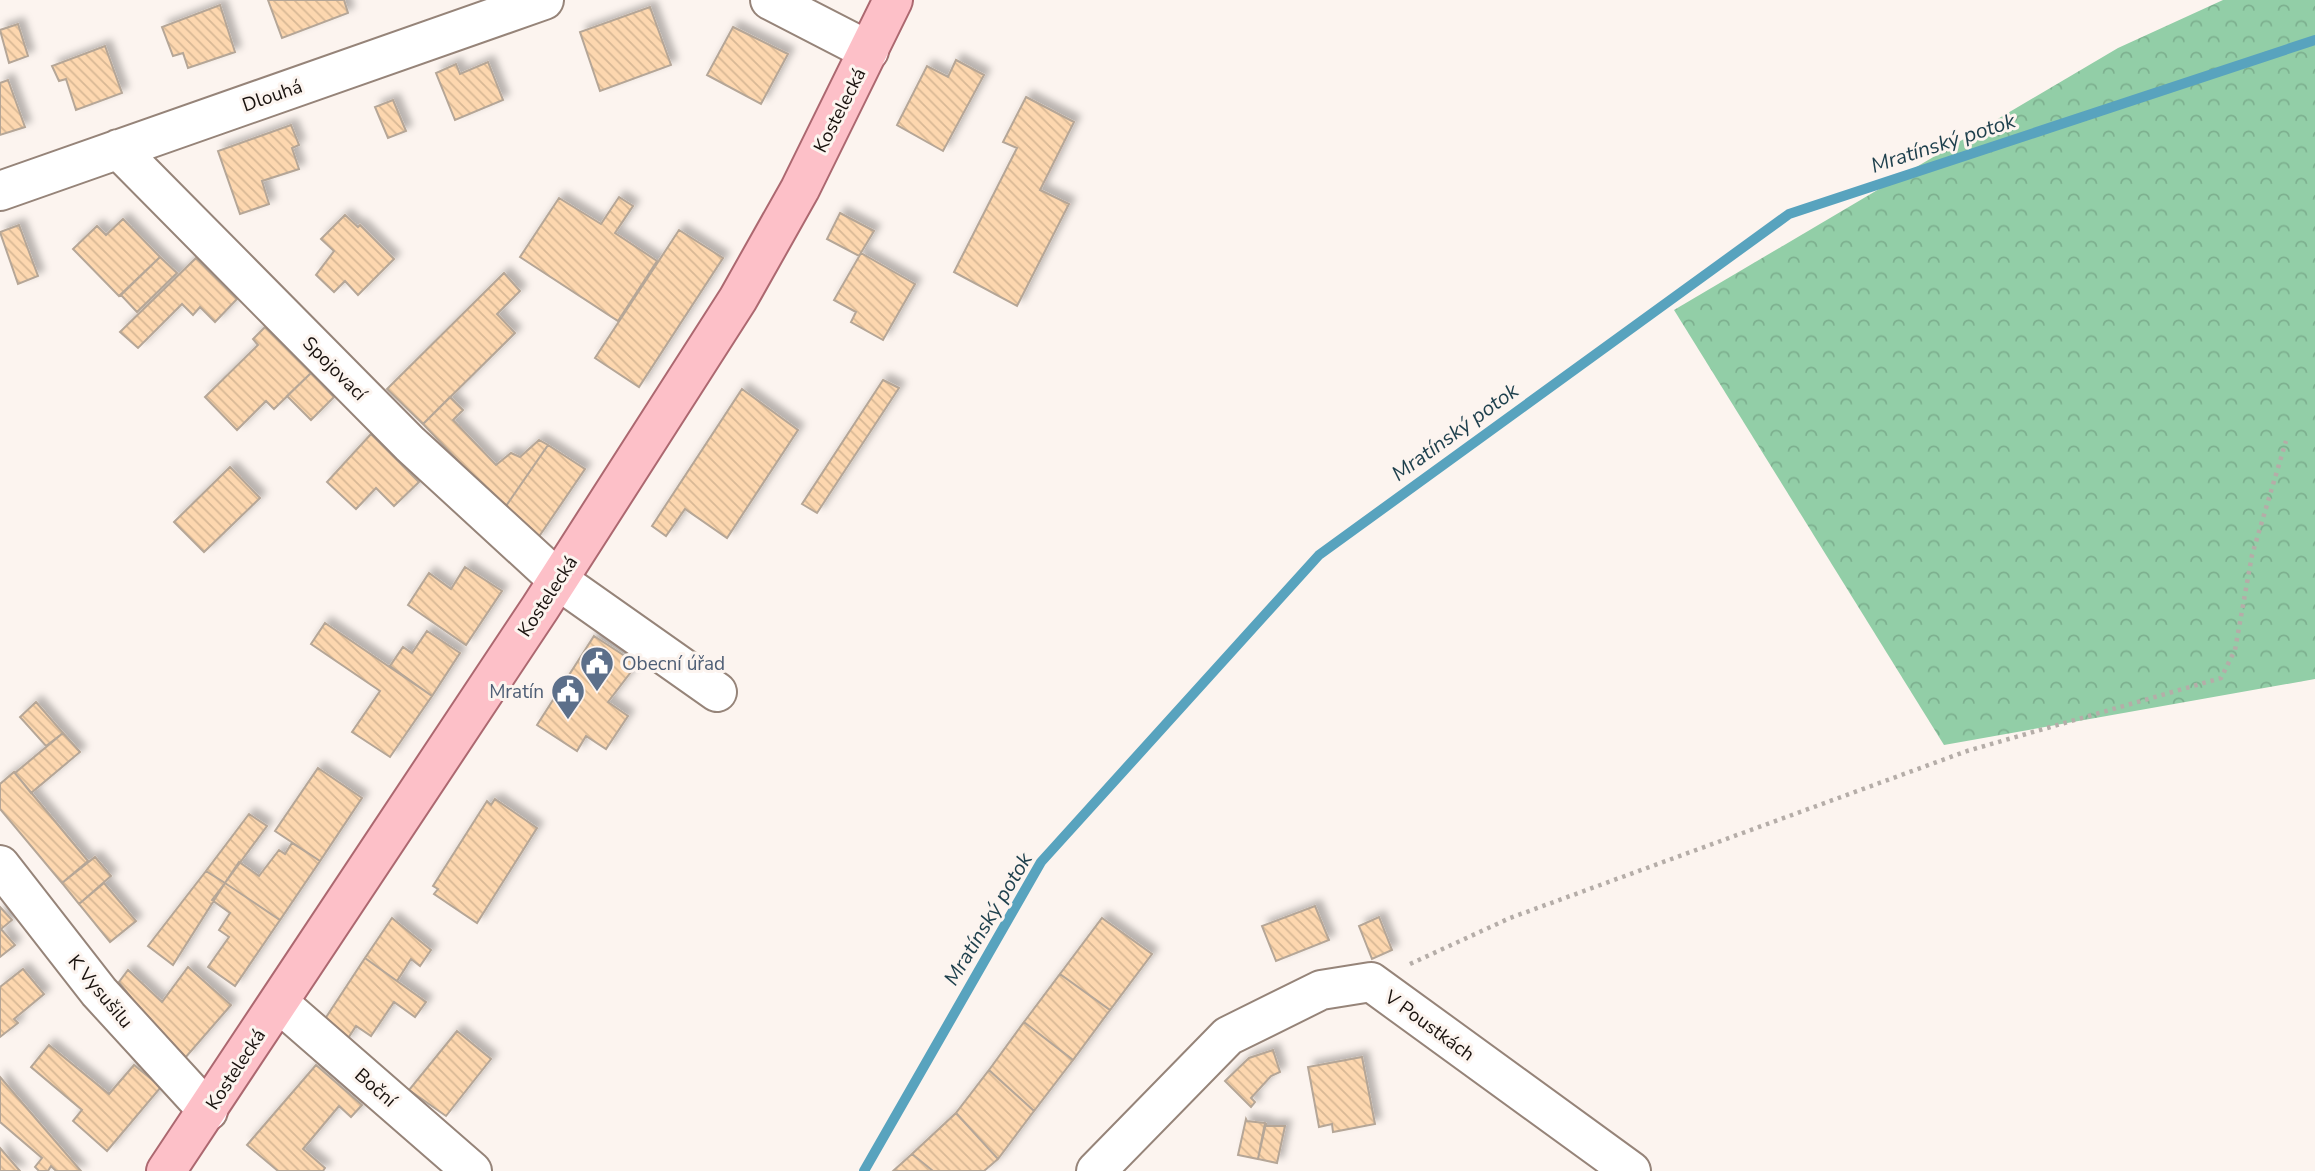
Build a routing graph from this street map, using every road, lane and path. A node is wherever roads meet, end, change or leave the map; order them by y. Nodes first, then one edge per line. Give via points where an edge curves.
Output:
1 (544, 0) edge
2 (770, 0) edge
3 (893, 0) edge
4 (869, 51) junction
5 (118, 149) junction
6 (0, 191) edge
7 (2286, 440) dead end
8 (558, 580) junction
9 (717, 692) dead end
10 (0, 865) edge
11 (1371, 982) junction
12 (279, 1003) junction
13 (208, 1111) junction
14 (166, 1171) edge
15 (472, 1171) edge
16 (1096, 1171) edge
17 (1631, 1171) edge

1 - 5 street, Dlouhá
2 - 4 street
3 - 4 main road, Kostelecká
4 - 8 main road, Kostelecká via 738,299
5 - 6 street, Dlouhá
5 - 8 street, Spojovací via 410,444
7 - 11 path via 2252,555 2235,650 2221,678 1967,751 1510,918
8 - 9 street, Spojovací
8 - 12 main road, Kostelecká
10 - 13 street, K Vysušilu via 99,992
11 - 16 street, V Poustkách via 1321,990 1228,1036
11 - 17 street, V Poustkách
12 - 13 main road, Kostelecká
12 - 15 street, Boční
13 - 14 main road, Kostelecká

